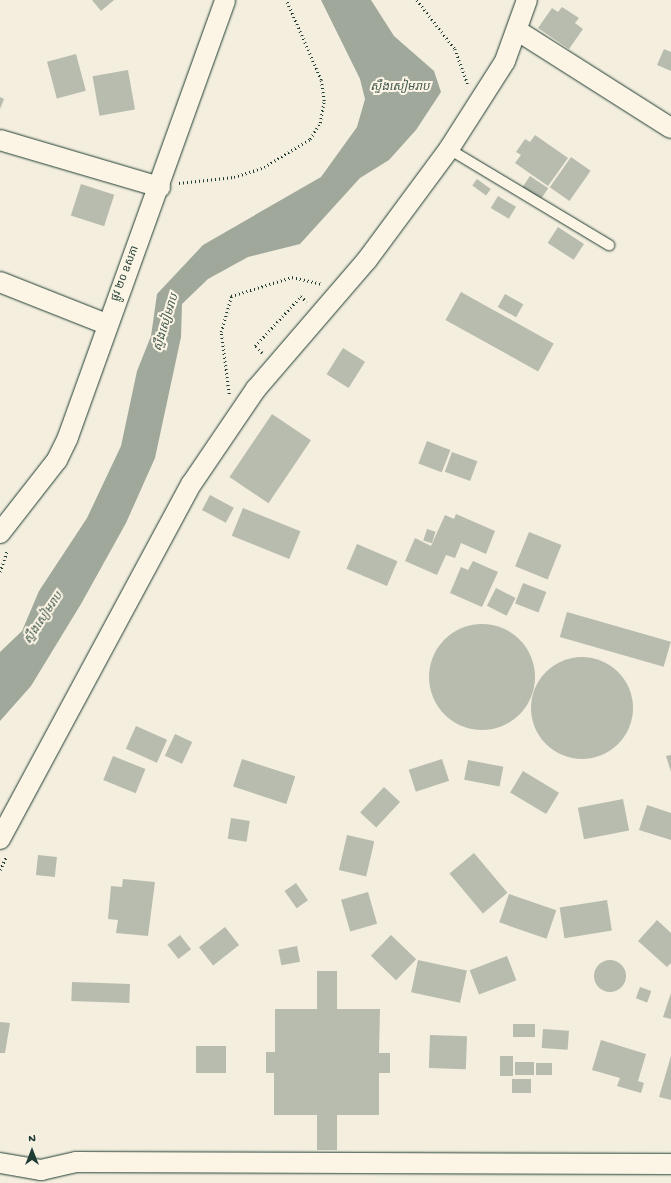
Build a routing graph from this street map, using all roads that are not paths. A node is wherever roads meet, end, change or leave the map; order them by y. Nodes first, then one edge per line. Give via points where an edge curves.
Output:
1 (225, 0) edge
2 (527, 0) edge
3 (518, 31) junction
4 (671, 128) edge
5 (0, 140) edge
6 (449, 149) junction
7 (167, 185) junction
8 (609, 245) dead end
9 (0, 282) edge
10 (106, 324) junction
11 (4, 539) edge
12 (4, 846) edge
13 (0, 1163) edge
14 (671, 1164) edge
15 (41, 1177) edge

1 - 7 street, ផ្លូវ ២០ ឧសភា
2 - 3 street
3 - 4 street
3 - 6 street via 505,61
5 - 7 street
6 - 8 lane
6 - 12 street via 367,260 256,389 192,482
7 - 10 street, ផ្លូវ ២០ ឧសភា
9 - 10 street
10 - 11 street, ផ្លូវ ២០ ឧសភា via 57,460
13 - 15 street
14 - 15 street via 76,1162

